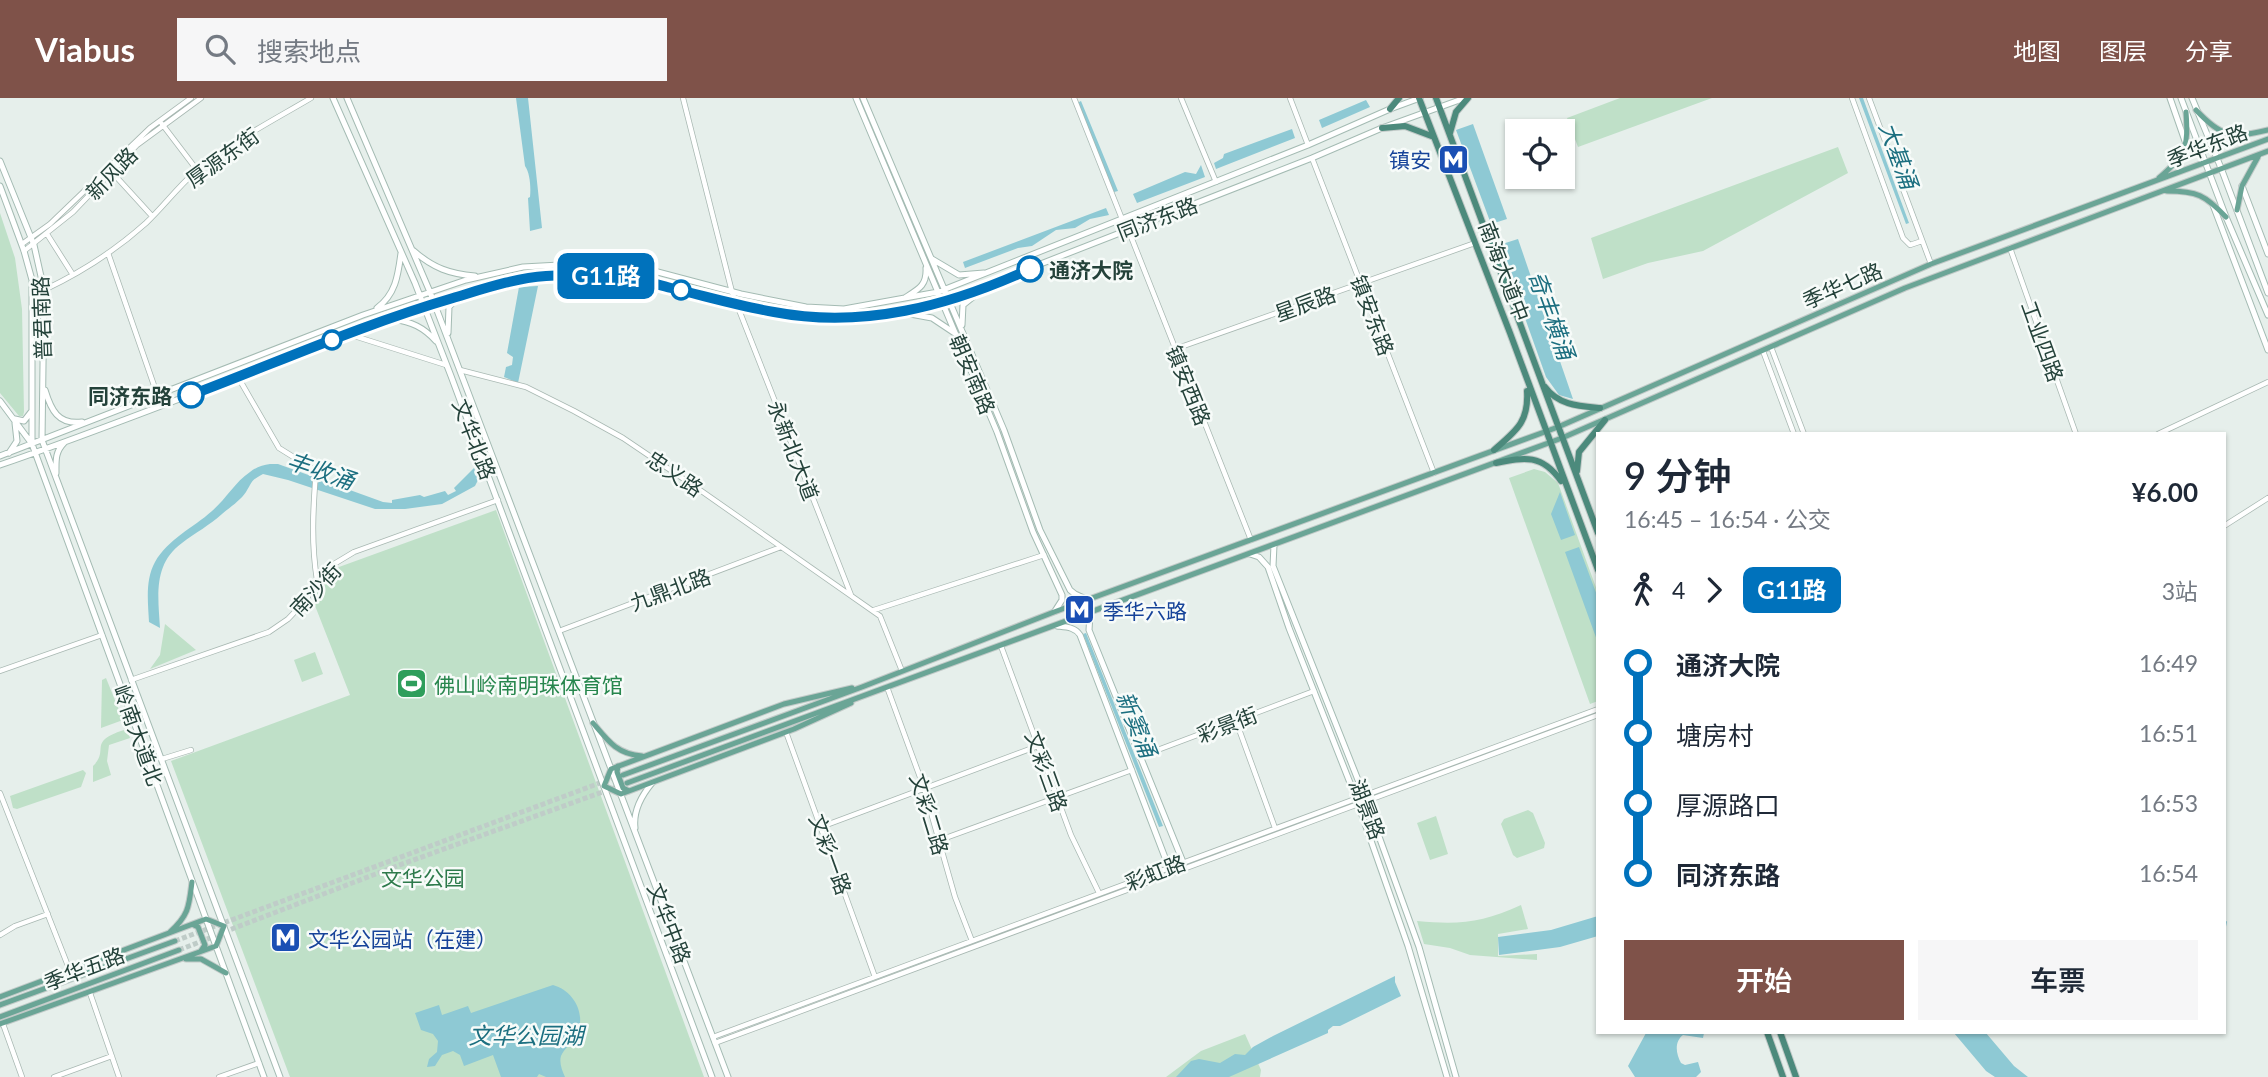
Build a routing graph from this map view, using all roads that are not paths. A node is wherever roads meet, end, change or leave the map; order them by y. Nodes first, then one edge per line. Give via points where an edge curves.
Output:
1 (191, 98) edge
2 (201, 98) edge
3 (311, 98) edge
4 (333, 98) edge
5 (347, 98) edge
6 (682, 98) edge
7 (856, 98) edge
8 (863, 98) edge
9 (1074, 98) edge
10 (1181, 98) edge
11 (1290, 98) edge
12 (1399, 98) edge
13 (1420, 98) edge
14 (1436, 98) edge
15 (1466, 98) edge
16 (1852, 98) edge
17 (1869, 98) edge
18 (2170, 98) edge
19 (2181, 98) edge
20 (2192, 98) edge
21 (185, 103) edge
22 (1439, 108) junction
23 (1390, 109) junction
24 (2196, 110) junction
25 (2186, 112) junction
26 (1424, 113) junction
27 (161, 123) junction
28 (1382, 128) junction
29 (2268, 130) edge
30 (1449, 135) junction
31 (1434, 137) junction
32 (2268, 139) edge
33 (1308, 145) junction
34 (2185, 149) junction
35 (2268, 151) edge
36 (2259, 154) junction
37 (1312, 158) junction
38 (2217, 158) junction
39 (0, 161) edge
40 (2206, 163) junction
41 (2221, 168) junction
42 (109, 170) junction
43 (197, 170) junction
44 (2209, 173) junction
45 (2157, 180) junction
46 (1216, 182) junction
47 (0, 186) edge
48 (2242, 186) junction
49 (2164, 191) junction
50 (2212, 202) junction
51 (3, 204) edge
52 (2238, 210) junction
53 (152, 216) junction
54 (2226, 216) junction
55 (1122, 220) junction
56 (1128, 229) junction
57 (47, 234) junction
58 (31, 239) junction
59 (1922, 241) junction
60 (1475, 243) junction
61 (22, 244) junction
62 (34, 246) junction
63 (411, 248) junction
64 (2010, 248) junction
65 (24, 251) junction
66 (108, 253) junction
67 (401, 253) junction
68 (2268, 254) edge
69 (928, 260) junction
70 (1931, 264) junction
71 (995, 271) junction
72 (73, 275) junction
73 (481, 277) junction
74 (1361, 283) junction
75 (989, 287) junction
76 (44, 290) junction
77 (946, 290) junction
78 (430, 292) junction
79 (732, 292) junction
80 (938, 292) junction
81 (2268, 293) edge
82 (419, 296) junction
83 (458, 296) junction
84 (902, 300) junction
85 (950, 301) junction
86 (434, 303) junction
87 (943, 303) junction
88 (737, 304) junction
89 (424, 307) junction
90 (371, 312) junction
91 (902, 312) junction
92 (2268, 315) edge
93 (390, 318) junction
94 (1519, 323) junction
95 (1507, 324) junction
96 (963, 331) junction
97 (348, 334) junction
98 (956, 334) junction
99 (448, 340) junction
100 (438, 344) junction
101 (1771, 347) junction
102 (1175, 349) junction
103 (2268, 350) edge
104 (1763, 351) junction
105 (446, 365) junction
106 (460, 370) junction
107 (238, 377) junction
108 (1539, 378) junction
109 (1527, 382) junction
110 (2268, 382) edge
111 (43, 383) junction
112 (157, 394) junction
113 (0, 401) edge
114 (33, 408) junction
115 (1600, 408) junction
116 (12, 417) junction
117 (95, 419) junction
118 (1605, 420) junction
119 (1558, 427) junction
120 (1546, 432) junction
121 (1793, 432) edge
122 (1803, 432) edge
123 (2075, 432) edge
124 (2162, 432) edge
125 (1562, 438) junction
126 (42, 440) junction
127 (66, 442) junction
128 (1550, 443) junction
129 (32, 444) junction
130 (46, 449) junction
131 (1494, 450) junction
132 (9, 453) junction
133 (35, 453) junction
134 (0, 457) edge
135 (1496, 463) junction
136 (0, 466) edge
137 (1434, 473) junction
138 (57, 479) junction
139 (1578, 480) junction
140 (1567, 491) junction
141 (2268, 498) edge
142 (498, 499) junction
143 (2226, 525) edge
144 (1596, 528) edge
145 (1251, 540) junction
146 (1274, 545) junction
147 (781, 547) junction
148 (1250, 554) junction
149 (1044, 555) junction
150 (1596, 565) edge
151 (317, 580) junction
152 (83, 584) junction
153 (851, 596) junction
154 (101, 599) junction
155 (1088, 600) junction
156 (873, 611) junction
157 (1054, 612) junction
158 (1090, 614) junction
159 (1057, 626) junction
160 (559, 631) junction
161 (1090, 633) junction
162 (102, 635) junction
163 (1080, 635) junction
164 (1001, 646) junction
165 (0, 671) edge
166 (902, 671) junction
167 (131, 680) junction
168 (862, 687) junction
169 (887, 687) junction
170 (1314, 691) junction
171 (865, 695) junction
172 (1596, 710) edge
173 (1596, 716) edge
174 (1236, 721) junction
175 (593, 723) junction
176 (786, 732) junction
177 (1038, 746) junction
178 (191, 750) dead end
179 (645, 756) junction
180 (1139, 757) junction
181 (162, 760) junction
182 (618, 766) junction
183 (611, 769) junction
184 (1132, 770) junction
185 (623, 775) tunnel mouth
186 (653, 782) junction
187 (627, 783) tunnel mouth
188 (604, 786) junction
189 (924, 789) junction
190 (629, 791) junction
191 (0, 793) edge
192 (621, 794) junction
193 (1057, 798) junction
194 (1365, 798) junction
195 (1358, 801) junction
196 (1165, 820) junction
197 (821, 827) junction
198 (1153, 827) junction
199 (1275, 828) junction
200 (637, 838) junction
201 (940, 841) junction
202 (1183, 862) junction
203 (1169, 867) junction
204 (1185, 869) junction
205 (192, 882) junction
206 (1099, 894) junction
207 (48, 914) junction
208 (206, 919) junction
209 (191, 925) junction
210 (224, 926) junction
211 (167, 934) junction
212 (0, 935) edge
213 (175, 941) tunnel mouth
214 (972, 941) junction
215 (216, 946) junction
216 (178, 950) tunnel mouth
217 (201, 951) junction
218 (179, 959) junction
219 (70, 971) junction
220 (226, 973) junction
221 (875, 977) junction
222 (90, 993) junction
223 (0, 997) edge
224 (0, 1005) edge
225 (0, 1017) edge
226 (1, 1024) edge
227 (1768, 1034) edge
228 (1781, 1034) edge
229 (714, 1040) junction
230 (112, 1056) junction
231 (259, 1063) junction
232 (22, 1077) edge
233 (54, 1077) edge
234 (119, 1077) edge
235 (219, 1077) edge
236 (264, 1077) edge
237 (280, 1077) edge
238 (712, 1077) edge
239 (727, 1077) edge
240 (1447, 1077) edge
241 (1456, 1077) edge
242 (1783, 1077) edge
243 (1796, 1077) edge

1 - 21 street, 新风路
2 - 21 street, 新风路
3 - 43 street, 厚源东街
4 - 67 main road, 文华北路
5 - 63 main road, 文华北路
6 - 79 street, 永新北大道
7 - 69 main road, 朝安南路
8 - 69 main road, 朝安南路
9 - 55 street
10 - 46 street
11 - 33 street
12 - 23 highway
13 - 23 main road, 同济东路
13 - 26 highway, 南海大道中
14 - 22 highway, 南海大道中
15 - 22 main road, 同济东路
15 - 30 highway
16 - 59 street via 1903,237 1910,245
17 - 59 street
18 - 34 main road
19 - 25 main road
20 - 24 main road
21 - 27 street, 新风路
22 - 26 main road, 同济东路
22 - 30 highway, 南海大道中
23 - 33 main road, 同济东路
24 - 29 main road via 2213,128 2228,135
24 - 38 main road
25 - 34 main road
25 - 40 main road
26 - 28 main road, 同济东路
26 - 31 highway, 南海大道中
27 - 42 street, 新风路
27 - 43 street
28 - 31 highway via 1405,126
28 - 37 main road, 同济东路
30 - 94 highway, 南海大道中
31 - 60 highway, 南海大道中
32 - 38 main road, 季华东路
33 - 46 main road, 同济东路
34 - 45 main road
35 - 36 main road, 季华东路
36 - 41 main road, 季华东路
36 - 48 main road
37 - 56 main road, 同济东路
37 - 74 street, 镇安东路
38 - 40 main road, 季华东路
38 - 41 main road
39 - 58 main road, 普君南路
40 - 44 main road
40 - 45 main road, 季华东路
41 - 44 main road, 季华东路
41 - 52 main road
42 - 53 street
42 - 57 street, 新风路
42 - 58 street, 新风路
43 - 53 street, 厚源东街
44 - 49 main road, 季华东路
44 - 54 main road
45 - 70 main road, 季华七路
46 - 55 main road, 同济东路
47 - 51 main road, 普君南路
48 - 52 main road
48 - 68 main road
49 - 50 main road via 2188,191
49 - 64 main road, 季华七路
50 - 54 main road
50 - 103 main road
51 - 61 main road, 普君南路
52 - 81 main road
53 - 66 street, 厚源东街
54 - 92 main road
55 - 71 main road, 同济东路
56 - 75 main road, 同济东路
56 - 102 street, 镇安西路
57 - 62 street, 新风路
57 - 72 street
58 - 61 street, 新风路
58 - 62 main road, 普君南路
59 - 70 street
60 - 74 street, 星辰路
60 - 95 highway, 南海大道中
61 - 65 main road, 普君南路
62 - 65 street, 新风路
62 - 76 main road, 普君南路
63 - 73 main road via 440,270
63 - 78 main road, 文华北路
64 - 101 main road, 季华七路
64 - 123 street, 工业四路
65 - 114 main road, 普君南路 via 32,288
66 - 72 street, 厚源东街
66 - 112 street
67 - 82 main road, 文华北路
67 - 90 main road via 397,282 388,300
69 - 71 main road via 959,275
69 - 77 main road, 朝安南路
69 - 80 main road, 朝安南路
69 - 84 main road via 926,281
70 - 115 main road, 季华七路
71 - 77 main road, 同济东路
72 - 76 street, 厚源东街
73 - 78 main road, 同济东路
73 - 79 main road, 同济东路 via 523,267 635,266
74 - 102 street, 星辰路
74 - 137 street, 镇安东路
75 - 85 main road, 同济东路
75 - 96 main road via 963,305
76 - 111 main road, 普君南路
77 - 80 main road, 同济东路
77 - 85 main road, 朝安南路
78 - 82 main road, 同济东路
78 - 86 main road, 文华北路
79 - 84 main road, 同济东路 via 806,307 844,309
79 - 88 street, 永新北大道
80 - 84 main road, 同济东路
80 - 87 main road, 朝安南路
82 - 89 main road, 文华北路
82 - 90 main road, 同济东路
83 - 86 main road, 同济东路
83 - 88 main road, 同济东路 via 527,278 577,274 632,278
83 - 99 main road via 449,307
85 - 87 main road, 同济东路
85 - 96 main road, 朝安南路
86 - 89 main road, 同济东路
86 - 99 main road, 文华北路
87 - 91 main road, 同济东路
87 - 98 main road, 朝安南路
88 - 91 main road, 同济东路 via 846,319
88 - 153 street, 永新北大道
89 - 93 main road, 同济东路
89 - 100 main road, 文华北路
90 - 112 main road, 同济东路
91 - 98 main road via 932,318
93 - 97 main road, 同济东路
93 - 100 main road via 424,329
94 - 95 highway
94 - 108 highway, 南海大道中
95 - 109 highway, 南海大道中
96 - 155 main road, 朝安南路 via 1040,530 1070,590
97 - 105 street
97 - 107 main road, 同济东路
98 - 149 main road, 朝安南路
99 - 106 main road, 文华北路
100 - 105 main road, 文华北路
101 - 104 main road, 季华七路
101 - 122 street
102 - 145 street, 镇安西路
104 - 118 main road, 季华七路
104 - 121 street
105 - 142 main road, 文华北路
106 - 147 street, 忠义路 via 523,387 574,411 623,439
106 - 160 main road, 文华北路
107 - 127 main road, 同济东路
107 - 151 street via 278,448 316,471 312,548
108 - 115 highway via 1556,398 1568,404
108 - 119 highway, 南海大道中
109 - 120 highway, 南海大道中
109 - 131 highway via 1522,424
110 - 124 street
111 - 117 main road via 52,410 65,422
111 - 126 main road, 普君南路
112 - 117 main road, 同济东路
113 - 116 main road, 岭南大道北
114 - 116 main road via 24,421
114 - 129 main road, 普君南路
115 - 119 main road, 季华七路
116 - 129 main road, 岭南大道北
116 - 132 main road via 17,441
117 - 126 main road, 同济东路
118 - 125 main road, 季华七路
118 - 139 highway via 1579,452
119 - 120 main road, 季华七路
119 - 125 highway, 南海大道中
120 - 128 highway, 南海大道中
120 - 131 main road
125 - 128 main road
125 - 139 highway, 南海大道中
126 - 129 main road, 同济东路
126 - 130 main road, 岭南大道北
127 - 130 main road, 同济东路
127 - 138 main road via 55,458
128 - 135 main road
128 - 140 highway, 南海大道中
129 - 132 main road, 同济东路
129 - 133 main road, 岭南大道北
130 - 133 main road, 同济东路
130 - 138 main road, 岭南大道北
131 - 137 main road
132 - 134 main road, 同济东路
133 - 136 main road, 同济东路
133 - 152 main road, 岭南大道北
135 - 140 highway via 1523,457 1544,463
135 - 146 main road
137 - 145 main road
138 - 154 main road, 岭南大道北
139 - 144 highway, 南海大道中
140 - 150 highway, 南海大道中
141 - 143 street
142 - 151 street, 南沙街 via 354,552
142 - 188 main road, 文华北路
145 - 155 main road
146 - 148 main road
146 - 194 main road, 湖景路 via 1273,566
147 - 153 street, 忠义路
147 - 160 street, 九鼎北路
148 - 158 main road
148 - 170 main road, 湖景路 via 1268,567
149 - 156 street
149 - 157 main road, 朝安南路 via 1062,595
151 - 167 street, 南沙街 via 306,600 269,632
152 - 154 main road via 88,575
152 - 162 main road, 岭南大道北
153 - 156 street, 忠义路
154 - 167 main road, 岭南大道北
155 - 157 main road
156 - 166 street, 忠义路 via 880,615
157 - 166 main road
158 - 159 main road
158 - 161 main road
159 - 163 main road
159 - 164 main road
160 - 175 main road, 文华北路
161 - 163 main road via 1083,627
161 - 180 main road
162 - 165 street
162 - 205 main road, 岭南大道北
163 - 184 main road
164 - 169 main road
164 - 177 street, 文彩三路
166 - 168 main road
167 - 181 main road, 岭南大道北
168 - 179 main road via 797,699
168 - 185 main road
169 - 171 main road
169 - 189 street, 文彩二路
170 - 174 street, 彩景街
170 - 195 main road, 湖景路
171 - 176 main road
171 - 187 main road
172 - 194 street, 彩虹路
173 - 194 street, 彩虹路
174 - 180 street, 彩景街
174 - 199 street
175 - 179 main road via 613,747
175 - 183 main road, 文华北路
176 - 186 main road
176 - 197 street, 文彩一路
177 - 189 street
177 - 193 street, 文彩三路
178 - 181 street
179 - 182 main road
180 - 196 main road
181 - 210 main road, 岭南大道北
182 - 183 main road
182 - 190 main road via 623,788
183 - 188 main road
183 - 192 main road, 文华中路
184 - 193 street
184 - 198 main road
186 - 190 main road
186 - 200 main road via 637,809
188 - 192 main road
188 - 238 main road, 文华中路
189 - 197 street
189 - 201 street, 文彩二路
190 - 192 main road
191 - 207 street
192 - 200 main road, 文华中路
193 - 201 street
193 - 206 street, 文彩三路
194 - 195 street, 彩虹路
194 - 241 main road, 湖景路 via 1419,947
195 - 199 street, 彩虹路
195 - 204 street, 彩虹路
195 - 240 main road, 湖景路
196 - 198 main road via 1163,830
196 - 202 main road
197 - 221 street, 文彩一路
198 - 203 main road
199 - 202 street, 彩虹路
200 - 229 main road, 文华中路
201 - 214 street, 文彩二路
202 - 203 street, 彩虹路
202 - 204 street
203 - 204 street
203 - 206 street, 彩虹路
204 - 229 street, 彩虹路
205 - 208 main road, 岭南大道北
205 - 211 main road via 184,920
206 - 214 street, 彩虹路
207 - 212 street
207 - 219 street
208 - 209 main road
208 - 210 main road
208 - 215 main road, 岭南大道北
209 - 211 main road
209 - 217 main road via 198,927 205,945
210 - 215 main road
210 - 237 main road, 岭南大道北
211 - 219 main road
213 - 224 main road, 季华五路
214 - 221 street, 彩虹路
215 - 217 main road
215 - 220 main road, 岭南大道北
216 - 225 main road, 季华五路
217 - 218 main road
218 - 220 main road via 201,959
218 - 222 main road
219 - 223 main road
220 - 231 main road, 岭南大道北
221 - 229 street, 彩虹路
222 - 226 main road
222 - 230 street
226 - 232 street
227 - 242 highway
228 - 243 highway
229 - 239 main road, 文华中路
230 - 233 street
230 - 234 street
231 - 235 street
231 - 236 main road, 岭南大道北

